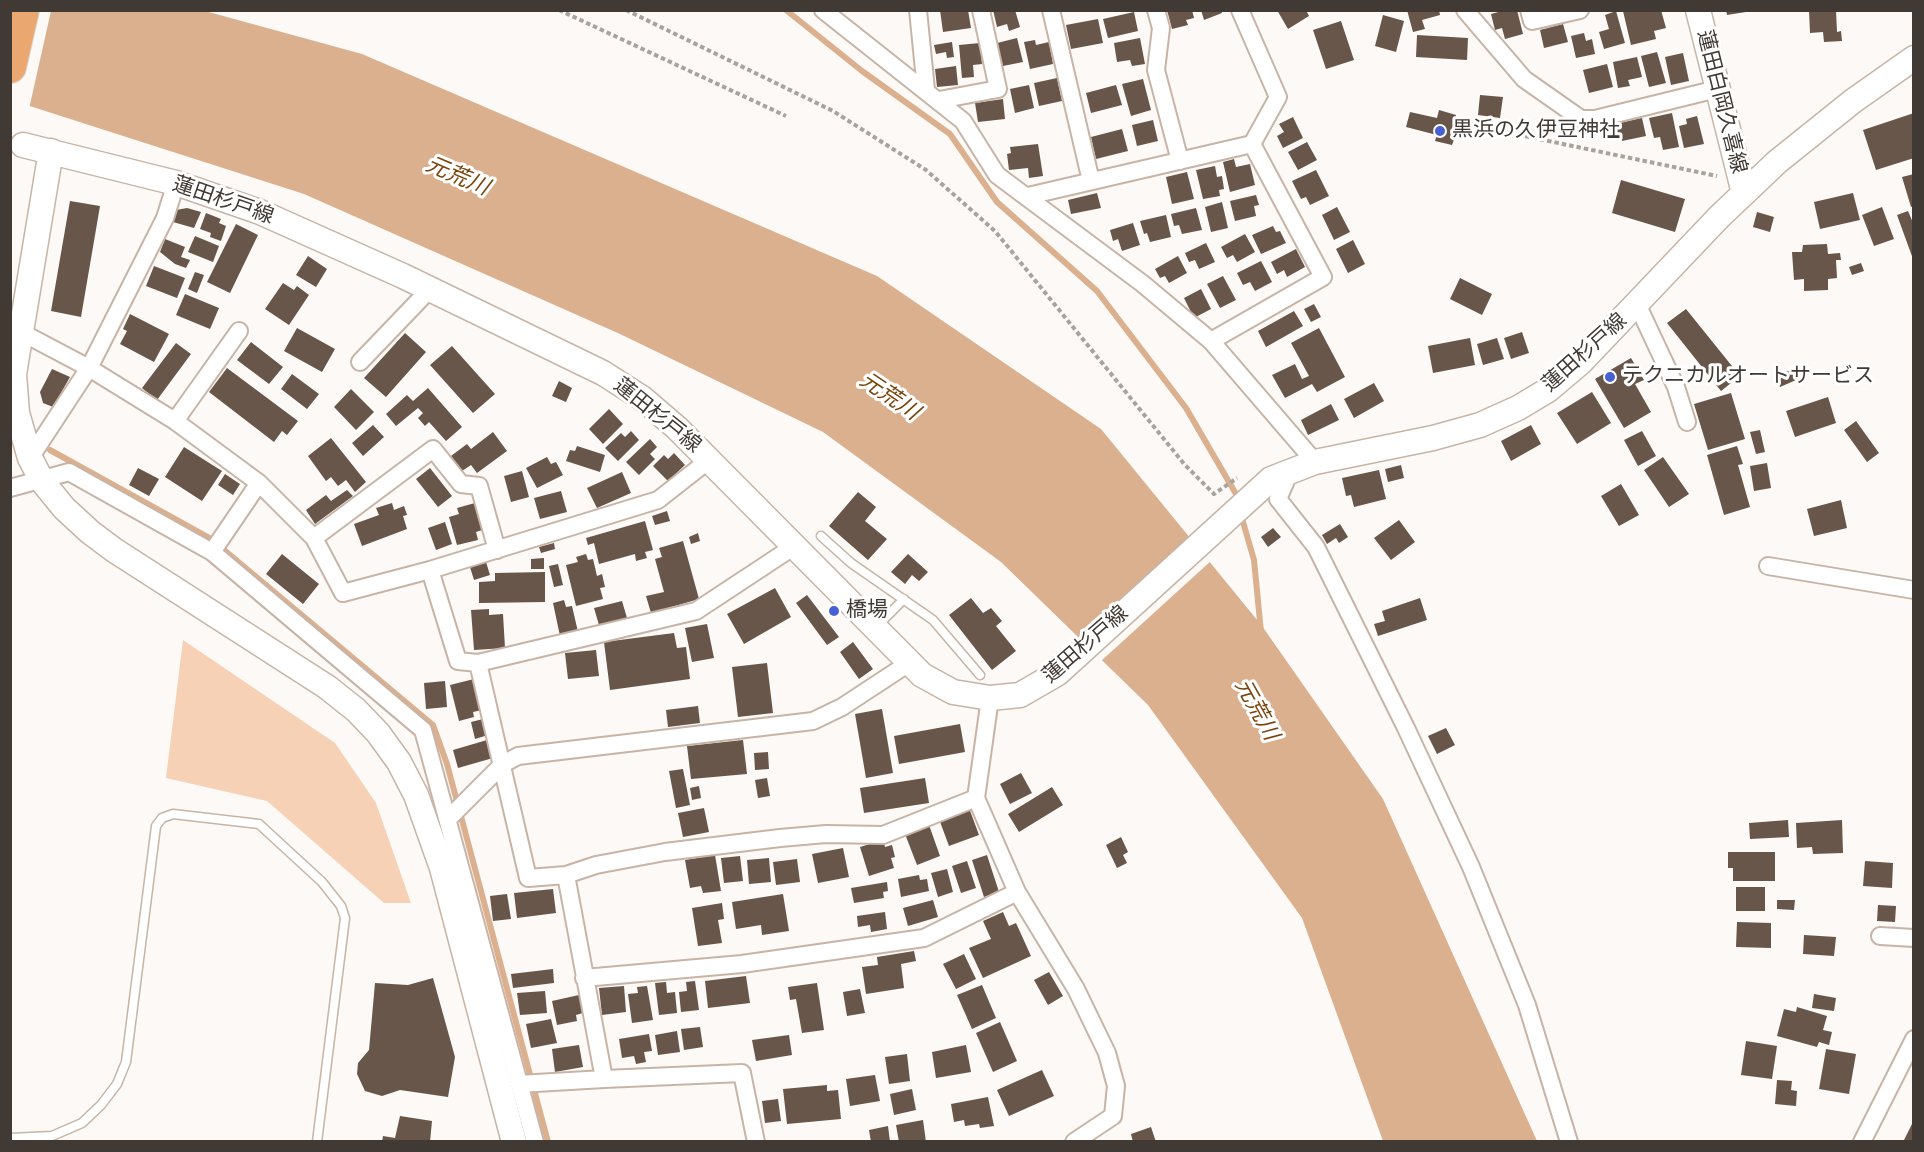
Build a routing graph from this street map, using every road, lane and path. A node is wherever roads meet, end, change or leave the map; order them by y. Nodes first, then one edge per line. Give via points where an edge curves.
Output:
1 (23, 10) edge
2 (558, 10) edge
3 (626, 10) edge
4 (823, 10) edge
5 (918, 10) edge
6 (981, 10) edge
7 (1051, 10) edge
8 (1156, 10) edge
9 (1240, 10) edge
10 (1465, 10) edge
11 (1529, 10) edge
12 (1580, 10) edge
13 (1698, 10) edge
14 (1914, 58) edge
15 (10, 67) edge
16 (1717, 89) junction
17 (933, 95) junction
18 (786, 116) dead end
19 (1481, 127) dead end
20 (1252, 144) junction
21 (23, 145) dead end
22 (51, 151) junction
23 (1180, 160) junction
24 (1721, 177) dead end
25 (1091, 181) junction
26 (176, 183) junction
27 (1744, 193) junction
28 (1028, 196) junction
29 (430, 289) junction
30 (1638, 306) junction
31 (19, 331) junction
32 (239, 331) dead end
33 (1211, 341) junction
34 (360, 362) dead end
35 (89, 368) junction
36 (175, 421) junction
37 (1687, 422) dead end
38 (30, 458) junction
39 (709, 460) junction
40 (1315, 462) junction
41 (1281, 475) junction
42 (42, 481) junction
43 (259, 483) junction
44 (10, 488) edge
45 (821, 536) dead end
46 (314, 538) junction
47 (793, 547) junction
48 (497, 550) junction
49 (212, 552) junction
50 (1768, 566) dead end
51 (430, 570) junction
52 (1914, 590) edge
53 (904, 599) junction
54 (875, 628) junction
55 (478, 663) junction
56 (909, 663) junction
57 (980, 675) dead end
58 (990, 698) junction
59 (503, 764) junction
60 (976, 798) junction
61 (449, 818) junction
62 (567, 875) junction
63 (1017, 892) junction
64 (1880, 936) dead end
65 (1914, 938) edge
66 (584, 978) junction
67 (1914, 1039) edge
68 (604, 1079) junction
69 (519, 1084) junction
70 (10, 1138) edge
71 (317, 1142) edge
72 (514, 1142) edge
73 (535, 1142) edge
74 (756, 1142) edge
75 (1074, 1142) edge
76 (1569, 1142) edge
77 (1862, 1142) edge

1 - 15 highway
2 - 18 path
3 - 41 path via 832,111 926,170 995,231 1185,465 1214,494 1248,471
4 - 17 street
5 - 17 street
6 - 17 street via 998,89
7 - 25 street
8 - 23 street via 1161,28 1156,70
9 - 20 street via 1278,98
10 - 16 street via 1524,79 1581,119 1595,119
11 - 12 street via 1532,21
13 - 16 main road, 蓮田白岡久喜線
14 - 27 main road, 蓮田杉戸線 via 1815,130
16 - 27 main road, 蓮田白岡久喜線
17 - 28 street via 963,121 997,175
19 - 24 path
20 - 23 street
20 - 33 street via 1323,277
21 - 22 main road, 蓮田杉戸線
22 - 26 main road, 蓮田杉戸線
22 - 31 main road
23 - 25 street
25 - 28 street
26 - 29 main road, 蓮田杉戸線 via 270,216
26 - 35 street via 165,218
27 - 30 main road, 蓮田杉戸線
28 - 33 street
29 - 34 street
29 - 39 main road, 蓮田杉戸線 via 623,385 659,412
30 - 37 street via 1676,387
30 - 40 main road, 蓮田杉戸線 via 1581,362 1548,390 1518,408 1452,433
31 - 35 street
31 - 38 main road via 14,374 17,413
32 - 36 street
33 - 40 street
35 - 36 street
35 - 38 street
36 - 43 street
38 - 42 main road
39 - 47 main road, 蓮田杉戸線
39 - 48 street via 658,500
40 - 41 main road, 蓮田杉戸線
41 - 58 main road, 蓮田杉戸線 via 1217,527 1059,673 1020,695
41 - 76 street via 1278,499 1316,547 1470,867 1527,1005
42 - 44 street
42 - 49 street via 69,472
42 - 72 main road via 64,508 114,550 327,687 356,710 394,755 416,795 442,868
43 - 46 street
43 - 49 street
45 - 53 lane via 851,563
46 - 48 street via 433,449 461,484 479,486
46 - 51 street via 343,593
47 - 54 main road, 蓮田杉戸線
47 - 55 street via 696,610
48 - 51 street
49 - 61 street via 423,730
50 - 52 street
51 - 55 street via 458,661
53 - 54 lane
53 - 57 lane via 933,620
54 - 56 main road, 蓮田杉戸線
55 - 59 street
56 - 58 main road, 蓮田杉戸線 via 953,692
56 - 59 street via 842,707 813,721 518,756
58 - 60 street
59 - 61 street
59 - 62 street via 528,878
60 - 62 street via 883,835 792,837 676,851 596,865
60 - 63 street
61 - 69 street
62 - 66 street
63 - 66 street via 924,938 742,964
63 - 75 street via 1076,989 1107,1053 1116,1086 1113,1116
64 - 65 street
66 - 68 street
67 - 77 street
68 - 69 street
68 - 74 street via 742,1073
69 - 73 street
70 - 71 lane via 52,1136 82,1123 117,1084 126,1062 156,826 172,814 259,824 322,882 341,906 345,918

